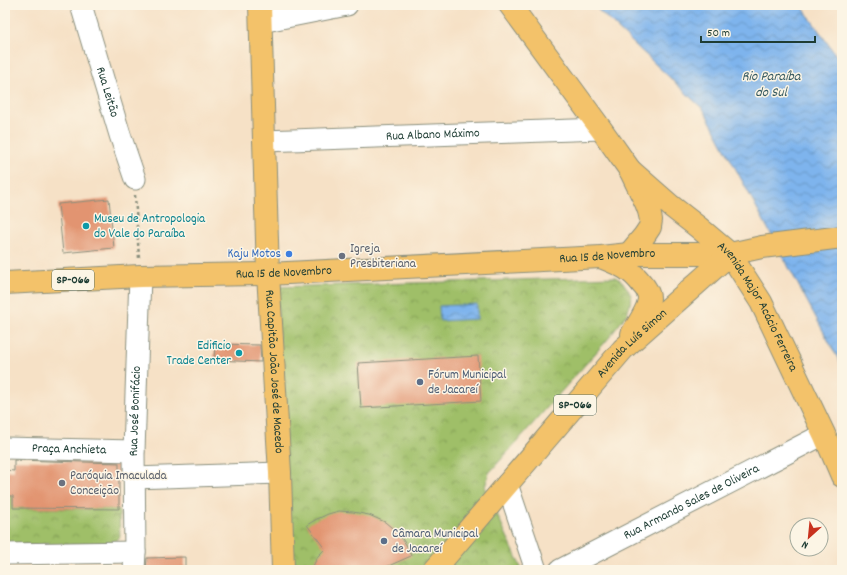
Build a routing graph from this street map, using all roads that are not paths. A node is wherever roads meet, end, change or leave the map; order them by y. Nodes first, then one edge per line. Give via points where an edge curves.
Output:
1 (81, 5) edge
2 (347, 5) edge
3 (510, 5) edge
4 (260, 14) edge
5 (601, 129) junction
6 (264, 141) junction
7 (630, 170) junction
8 (134, 179) road end
9 (842, 237) edge
10 (629, 254) junction
11 (730, 254) junction
12 (601, 257) junction
13 (268, 274) junction
14 (140, 276) junction
15 (5, 283) edge
16 (623, 349) junction
17 (824, 434) junction
18 (5, 448) edge
19 (134, 451) junction
20 (280, 473) junction
21 (842, 476) edge
22 (134, 478) junction
23 (507, 484) junction
24 (5, 554) edge
25 (134, 561) edge
26 (283, 570) edge
27 (434, 570) edge
28 (536, 570) edge
29 (560, 570) edge

1 - 8 street, Rua Leitão
2 - 4 street
3 - 5 main road, Avenida Major Acácio Ferreira
4 - 6 main road, Rua Capitão João José de Macedo
5 - 6 street, Rua Albano Máximo
5 - 7 main road, Avenida Major Acácio Ferreira
6 - 13 main road, Rua Capitão João José de Macedo
7 - 10 main road, Avenida Major Acácio Ferreira via 650,211 651,220 650,227
7 - 11 main road, Avenida Major Acácio Ferreira
9 - 11 main road, SP-066 via 762,247
10 - 11 main road, Rua 15 de Novembro / SP-066
10 - 12 main road, Rua 15 de Novembro / SP-066
11 - 16 main road, Avenida Luís Simon / SP-066
11 - 17 main road, Avenida Major Acácio Ferreira via 761,302
12 - 13 main road, Rua 15 de Novembro / SP-066
12 - 16 main road via 621,265 635,275 646,287 649,298 647,307
13 - 14 main road, Rua 15 de Novembro / SP-066
13 - 20 main road, Rua Capitão João José de Macedo
14 - 15 main road, Rua 15 de Novembro / SP-066
14 - 19 street, Rua José Bonifácio
16 - 23 main road, Avenida Luís Simon / SP-066
17 - 21 main road, Avenida Major Acácio Ferreira
17 - 29 street, Rua Armando Sales de Oliveira
18 - 19 street, Praça Anchieta
19 - 22 street, Rua José Bonifácio
20 - 22 street
20 - 26 main road, Rua Capitão João José de Macedo
22 - 25 street, Rua José Bonifácio
23 - 27 main road, Avenida Luís Simon / SP-066
23 - 28 street
24 - 25 street

